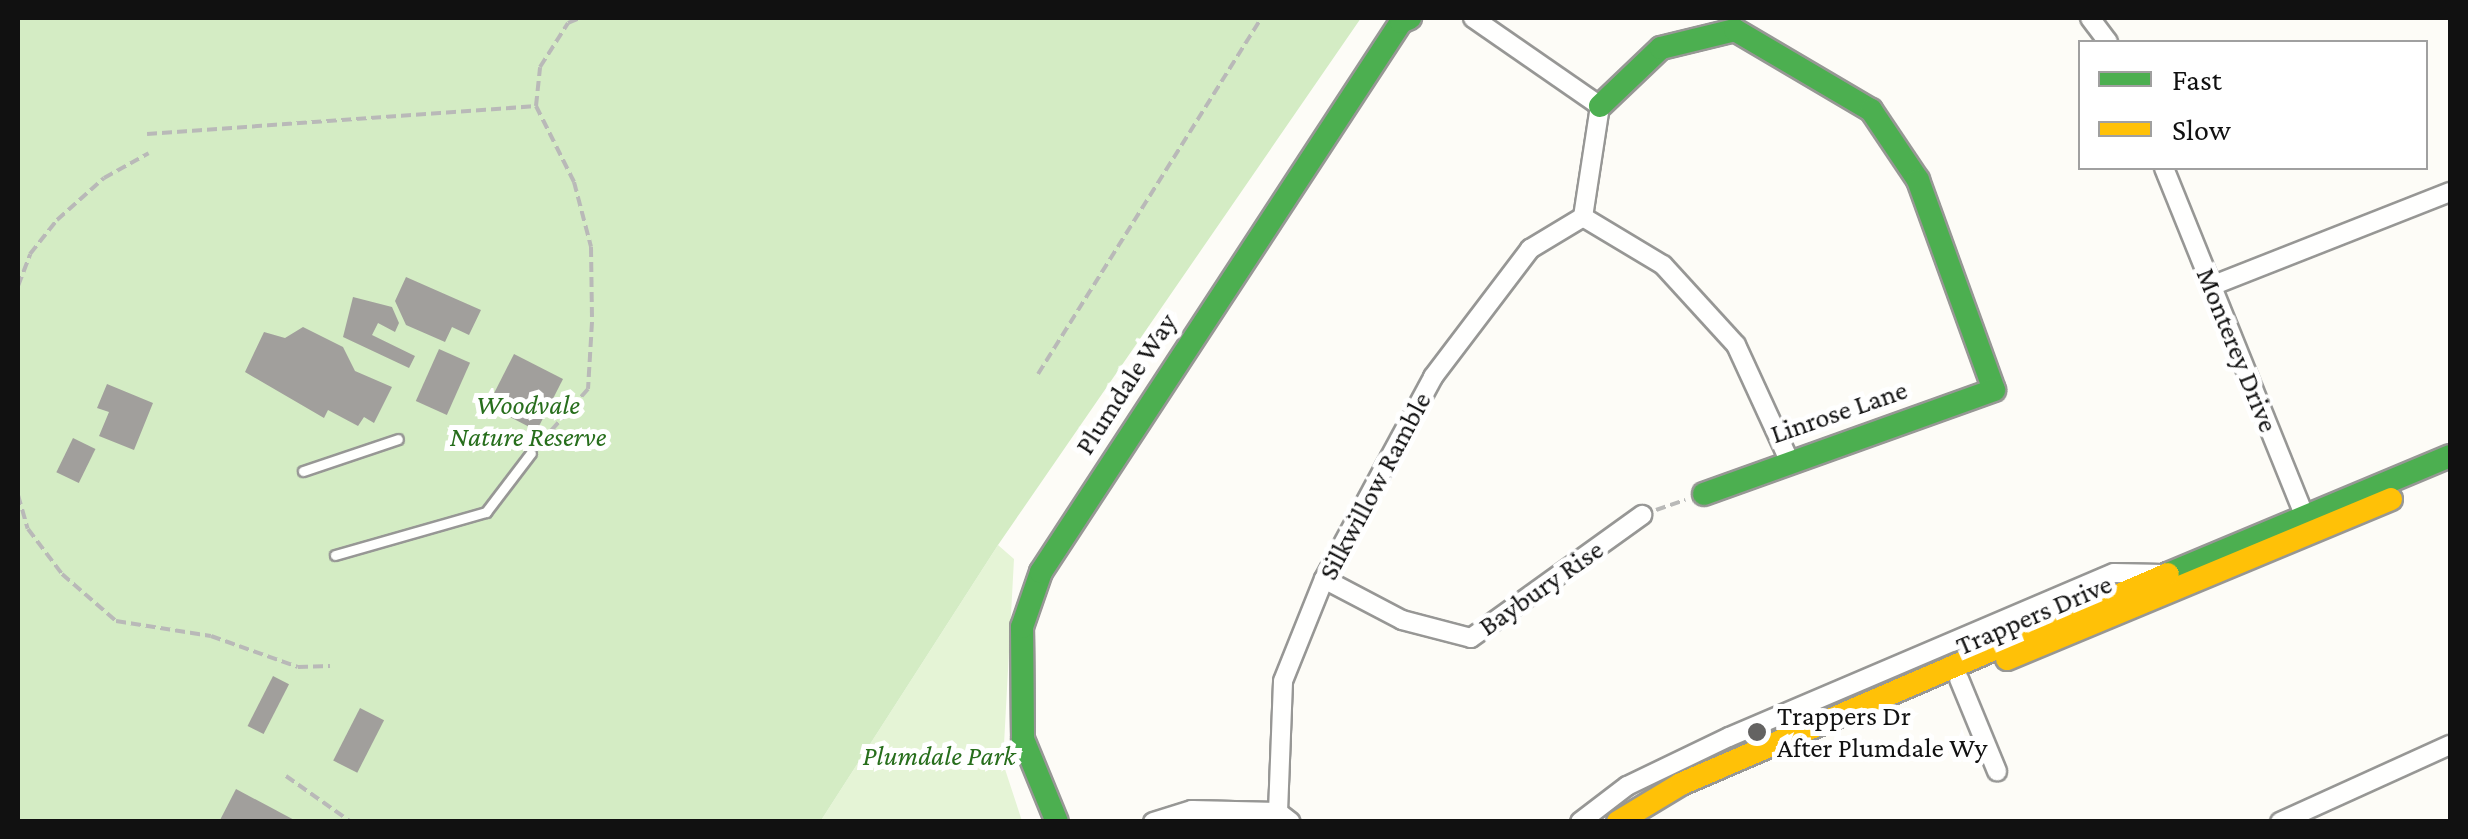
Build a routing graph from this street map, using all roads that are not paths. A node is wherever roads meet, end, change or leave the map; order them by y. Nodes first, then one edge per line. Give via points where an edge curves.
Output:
1 (1410, 18) edge
2 (1473, 18) edge
3 (2090, 18) edge
4 (2106, 40) edge
5 (1600, 106) junction
6 (2165, 170) edge
7 (2450, 192) edge
8 (1584, 217) junction
9 (2211, 286) junction
10 (398, 438) dead end
11 (530, 454) road end
12 (2450, 456) edge
13 (1789, 460) junction
14 (303, 470) dead end
15 (2450, 474) edge
16 (1704, 494) road end
17 (1642, 515) road end
18 (2307, 524) junction
19 (336, 555) dead end
20 (2164, 574) junction
21 (1324, 579) junction
22 (1959, 679) junction
23 (2450, 745) edge
24 (1997, 771) dead end
25 (1284, 817) edge
26 (1057, 822) edge
27 (1153, 822) edge
28 (1580, 822) edge
29 (1618, 822) edge
30 (1645, 822) edge
31 (2280, 822) edge

1 - 26 street, Plumdale Way via 1401,22 1041,572 1022,627 1023,739
2 - 5 street
3 - 4 street
5 - 8 street
5 - 13 street, Linrose Lane via 1661,48 1734,30 1871,110 1918,180 1994,390
6 - 9 street, Monterey Drive
7 - 9 street
8 - 13 street via 1663,266 1736,345
8 - 21 street, Silkwillow Ramble via 1530,249 1433,376
9 - 18 street, Monterey Drive
10 - 14 lane
11 - 19 lane via 486,512
12 - 18 street, Trappers Drive
13 - 16 street, Linrose Lane
15 - 18 street, Trappers Drive
17 - 21 street, Baybury Rise via 1472,638 1402,620
18 - 20 street, Trappers Drive
18 - 22 street, Trappers Drive
20 - 28 street, Trappers Drive via 2114,573 1729,736 1627,786
20 - 29 street, Trappers Drive via 1716,769
21 - 25 street, Silkwillow Ramble via 1283,680
22 - 24 street
22 - 30 street, Trappers Drive via 1742,770
23 - 31 street
25 - 27 street via 1192,810

